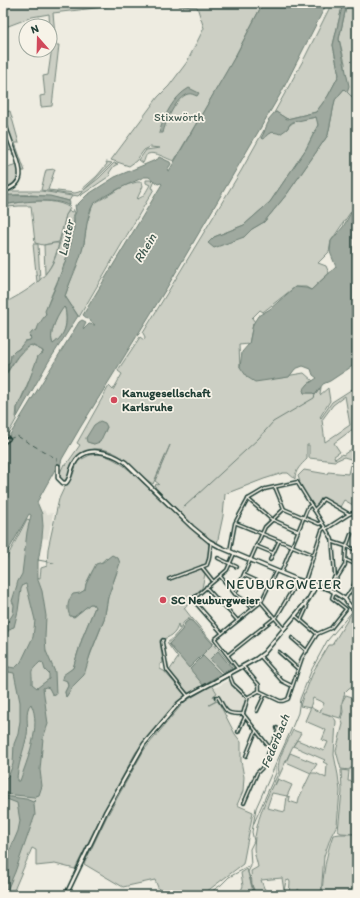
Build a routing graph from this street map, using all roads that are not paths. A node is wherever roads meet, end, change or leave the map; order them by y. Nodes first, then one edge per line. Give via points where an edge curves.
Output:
1 (3, 120) edge
2 (3, 191) edge
3 (8, 439) dead end
4 (3, 442) edge
5 (58, 466) dead end
6 (275, 487) junction
7 (248, 499) junction
8 (311, 505) junction
9 (284, 509) junction
10 (314, 510) junction
11 (357, 512) edge
12 (349, 514) junction
13 (304, 517) junction
14 (272, 519) junction
15 (236, 523) junction
16 (322, 523) junction
17 (325, 528) junction
18 (298, 531) junction
19 (262, 533) junction
20 (351, 534) dead end
21 (279, 541) junction
22 (210, 542) junction
23 (333, 542) junction
24 (256, 546) junction
25 (292, 546) junction
26 (346, 547) junction
27 (357, 550) edge
28 (230, 552) junction
29 (274, 553) junction
30 (234, 554) junction
31 (314, 555) junction
32 (218, 558) dead end
33 (250, 560) junction
34 (270, 560) dead end
35 (346, 560) junction
36 (230, 564) junction
37 (357, 565) edge
38 (202, 567) junction
39 (237, 567) dead end
40 (276, 571) junction
41 (281, 573) junction
42 (244, 575) junction
43 (220, 576) junction
44 (357, 576) edge
45 (334, 578) junction
46 (169, 579) dead end
47 (298, 580) junction
48 (213, 581) junction
49 (257, 581) dead end
50 (304, 583) junction
51 (206, 586) junction
52 (316, 586) junction
53 (329, 589) junction
54 (334, 592) junction
55 (235, 594) junction
56 (345, 599) junction
57 (261, 602) junction
58 (305, 604) junction
59 (252, 608) junction
60 (355, 610) edge
61 (296, 616) junction
62 (274, 618) junction
63 (238, 620) junction
64 (300, 620) junction
65 (284, 629) junction
66 (222, 633) junction
67 (317, 634) junction
68 (292, 638) dead end
69 (163, 640) dead end
70 (307, 651) junction
71 (279, 652) dead end
72 (228, 655) junction
73 (260, 656) junction
74 (243, 666) junction
75 (238, 669) junction
76 (298, 669) junction
77 (228, 674) junction
78 (292, 686) junction
79 (259, 691) junction
80 (265, 694) junction
81 (188, 696) junction
82 (216, 697) dead end
83 (248, 697) junction
84 (257, 711) dead end
85 (243, 714) junction
86 (245, 717) junction
87 (277, 728) dead end
88 (256, 731) junction
89 (238, 732) dead end
90 (271, 747) junction
91 (246, 756) dead end
92 (244, 803) dead end
93 (66, 895) edge

1 - 2 main road via 21,173 16,184
3 - 4 main road
5 - 22 main road via 58,478 66,483 73,465 81,456 92,451 108,452 125,462
6 - 7 street via 256,493
6 - 8 street via 297,482
6 - 9 street
7 - 14 street
7 - 15 street
8 - 10 street
8 - 13 street
9 - 13 street
9 - 14 street
10 - 12 street via 323,499
10 - 16 street
11 - 12 street
12 - 17 street
13 - 16 street
13 - 18 street
14 - 18 street
14 - 19 street
15 - 19 street
15 - 28 street
16 - 17 street
17 - 23 street
17 - 31 street via 322,530
18 - 25 street
19 - 21 street
19 - 24 street
20 - 26 street
21 - 25 street
21 - 29 street
22 - 28 main road
22 - 38 street via 208,563
23 - 26 street
23 - 45 street
24 - 29 street
24 - 33 street
25 - 31 street
25 - 41 street
26 - 27 street
26 - 35 street
28 - 30 main road
29 - 34 street
30 - 33 main road
30 - 36 street
31 - 50 street
32 - 36 street
33 - 40 main road
33 - 42 street
35 - 37 street
35 - 45 street via 340,574
36 - 39 street
36 - 43 street
38 - 46 street
38 - 48 street
40 - 41 main road
40 - 57 street
41 - 47 main road
42 - 49 street
42 - 55 street
43 - 48 street
43 - 55 street
44 - 56 street
45 - 53 street
47 - 50 main road
47 - 62 street
48 - 51 street
50 - 52 main road
51 - 63 street via 220,604
51 - 66 street via 193,600
52 - 53 main road
52 - 58 main road
53 - 54 main road
54 - 56 main road
54 - 67 street via 332,598 346,609 331,628
55 - 59 street
56 - 60 main road
57 - 59 street
57 - 62 street
58 - 61 main road
58 - 64 street via 307,607
59 - 63 street
61 - 64 street
61 - 65 main road
62 - 65 street
62 - 72 street
63 - 66 street
64 - 67 street
65 - 73 main road
66 - 72 street via 215,640
67 - 70 street
68 - 70 street
69 - 81 street via 167,670
70 - 76 street
71 - 76 street
72 - 75 street
73 - 74 main road
73 - 78 street via 282,681
74 - 75 main road
74 - 79 street via 259,685
75 - 77 main road
76 - 78 street
77 - 81 main road
77 - 83 street via 234,686
78 - 80 street via 285,701
79 - 80 street
79 - 83 street
80 - 84 street
81 - 93 main road via 175,707 144,744 103,817
82 - 85 street via 218,696 230,714
83 - 85 street
85 - 86 street
86 - 88 street
86 - 89 street
87 - 90 street
88 - 90 street
88 - 91 street
90 - 92 street

